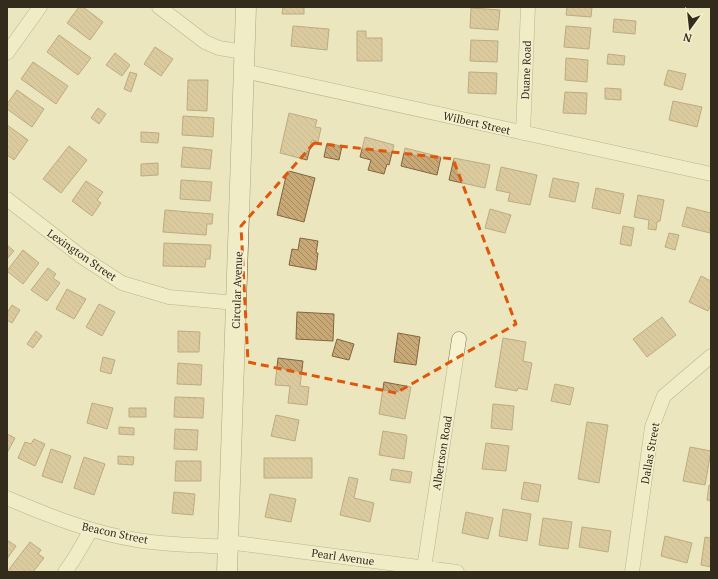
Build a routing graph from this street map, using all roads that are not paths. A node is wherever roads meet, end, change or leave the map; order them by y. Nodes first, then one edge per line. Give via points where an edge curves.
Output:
1 (40, 7) edge
2 (159, 7) edge
3 (246, 7) edge
4 (528, 7) edge
5 (7, 53) edge
6 (244, 61) junction
7 (523, 133) junction
8 (711, 174) edge
9 (7, 198) edge
10 (236, 303) junction
11 (459, 339) dead end
12 (711, 356) edge
13 (7, 498) edge
14 (91, 530) junction
15 (228, 544) junction
16 (424, 568) junction
17 (65, 572) edge
18 (227, 572) edge
19 (458, 572) edge
20 (632, 572) edge

1 - 5 street
2 - 6 street, Wilbert Street via 205,42
3 - 6 main road, Circular Avenue
4 - 7 street, Duane Road
6 - 7 street, Wilbert Street
6 - 10 main road, Circular Avenue
7 - 8 street, Wilbert Street
9 - 10 street, Lexington Street via 82,257 122,283 169,297
10 - 15 main road, Circular Avenue
11 - 16 street, Albertson Road
12 - 20 street, Dallas Street via 664,396 652,427
13 - 14 street, Beacon Street via 42,514
14 - 15 street, Beacon Street via 137,540
14 - 17 street
15 - 16 street, Pearl Avenue
15 - 18 main road, Circular Avenue
16 - 19 street, Pearl Avenue

